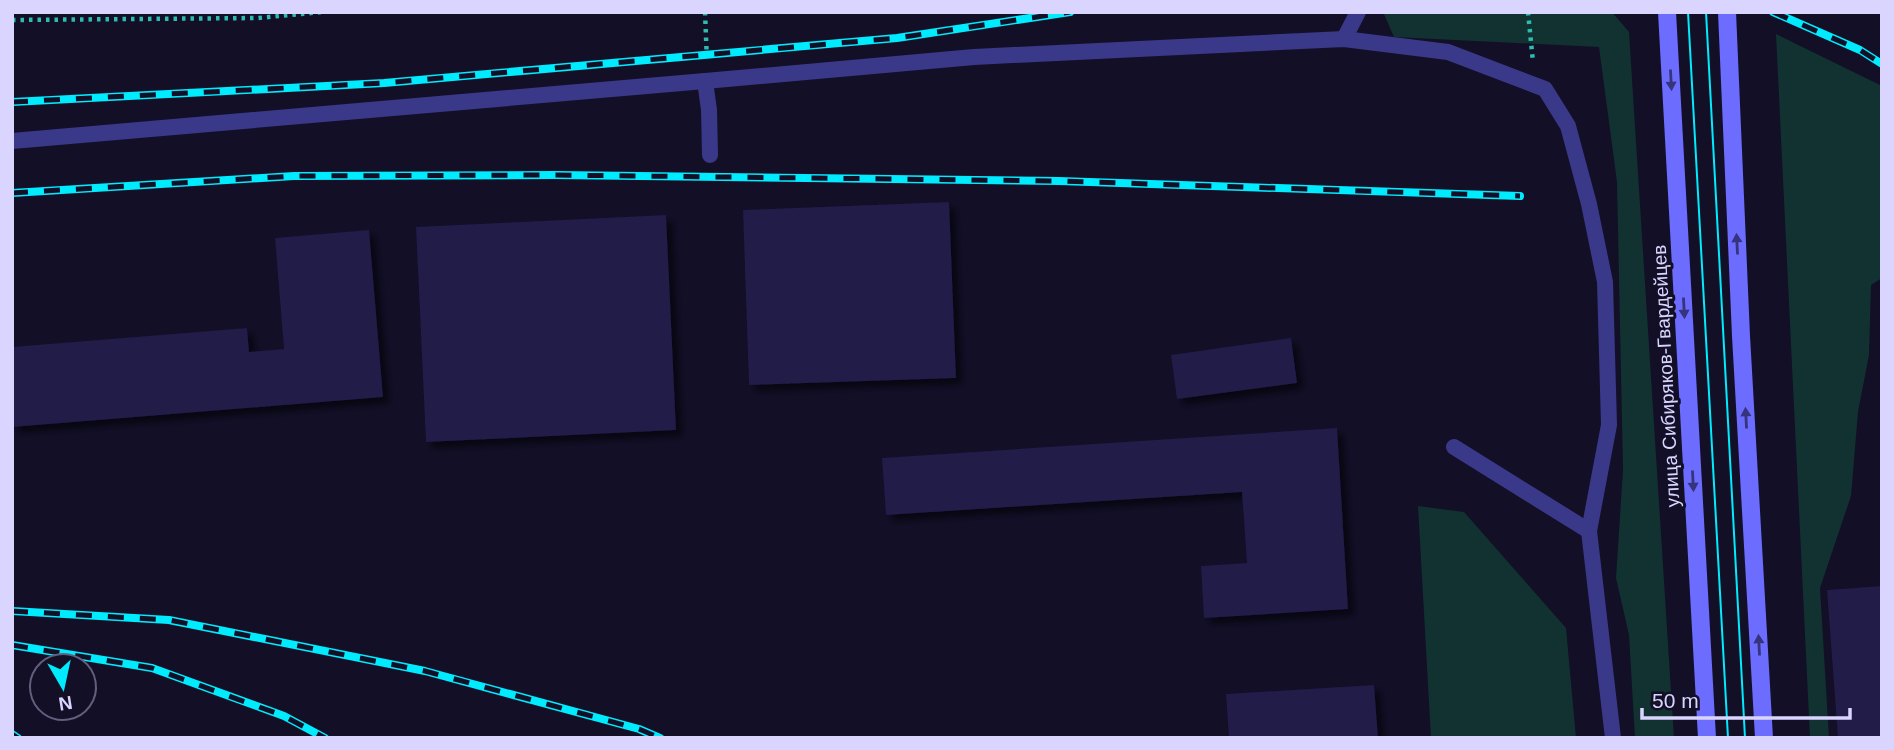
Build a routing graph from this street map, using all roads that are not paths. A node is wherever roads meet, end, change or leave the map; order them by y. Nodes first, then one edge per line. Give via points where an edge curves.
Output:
1 (1358, 12) edge
2 (1667, 12) edge
3 (1727, 12) edge
4 (1344, 39) junction
5 (705, 81) junction
6 (12, 141) edge
7 (710, 155) dead end
8 (1454, 447) dead end
9 (1589, 531) junction
10 (1613, 738) edge
11 (1707, 738) edge
12 (1764, 738) edge

1 - 4 lane
2 -> 11 main road, улица Сибиряков-Гвардейцев
12 -> 3 main road
4 - 5 lane via 974,57
4 - 9 lane via 1448,52 1545,89 1568,126 1605,282 1609,425
5 - 6 lane
5 - 7 lane
8 - 9 lane
9 - 10 lane

